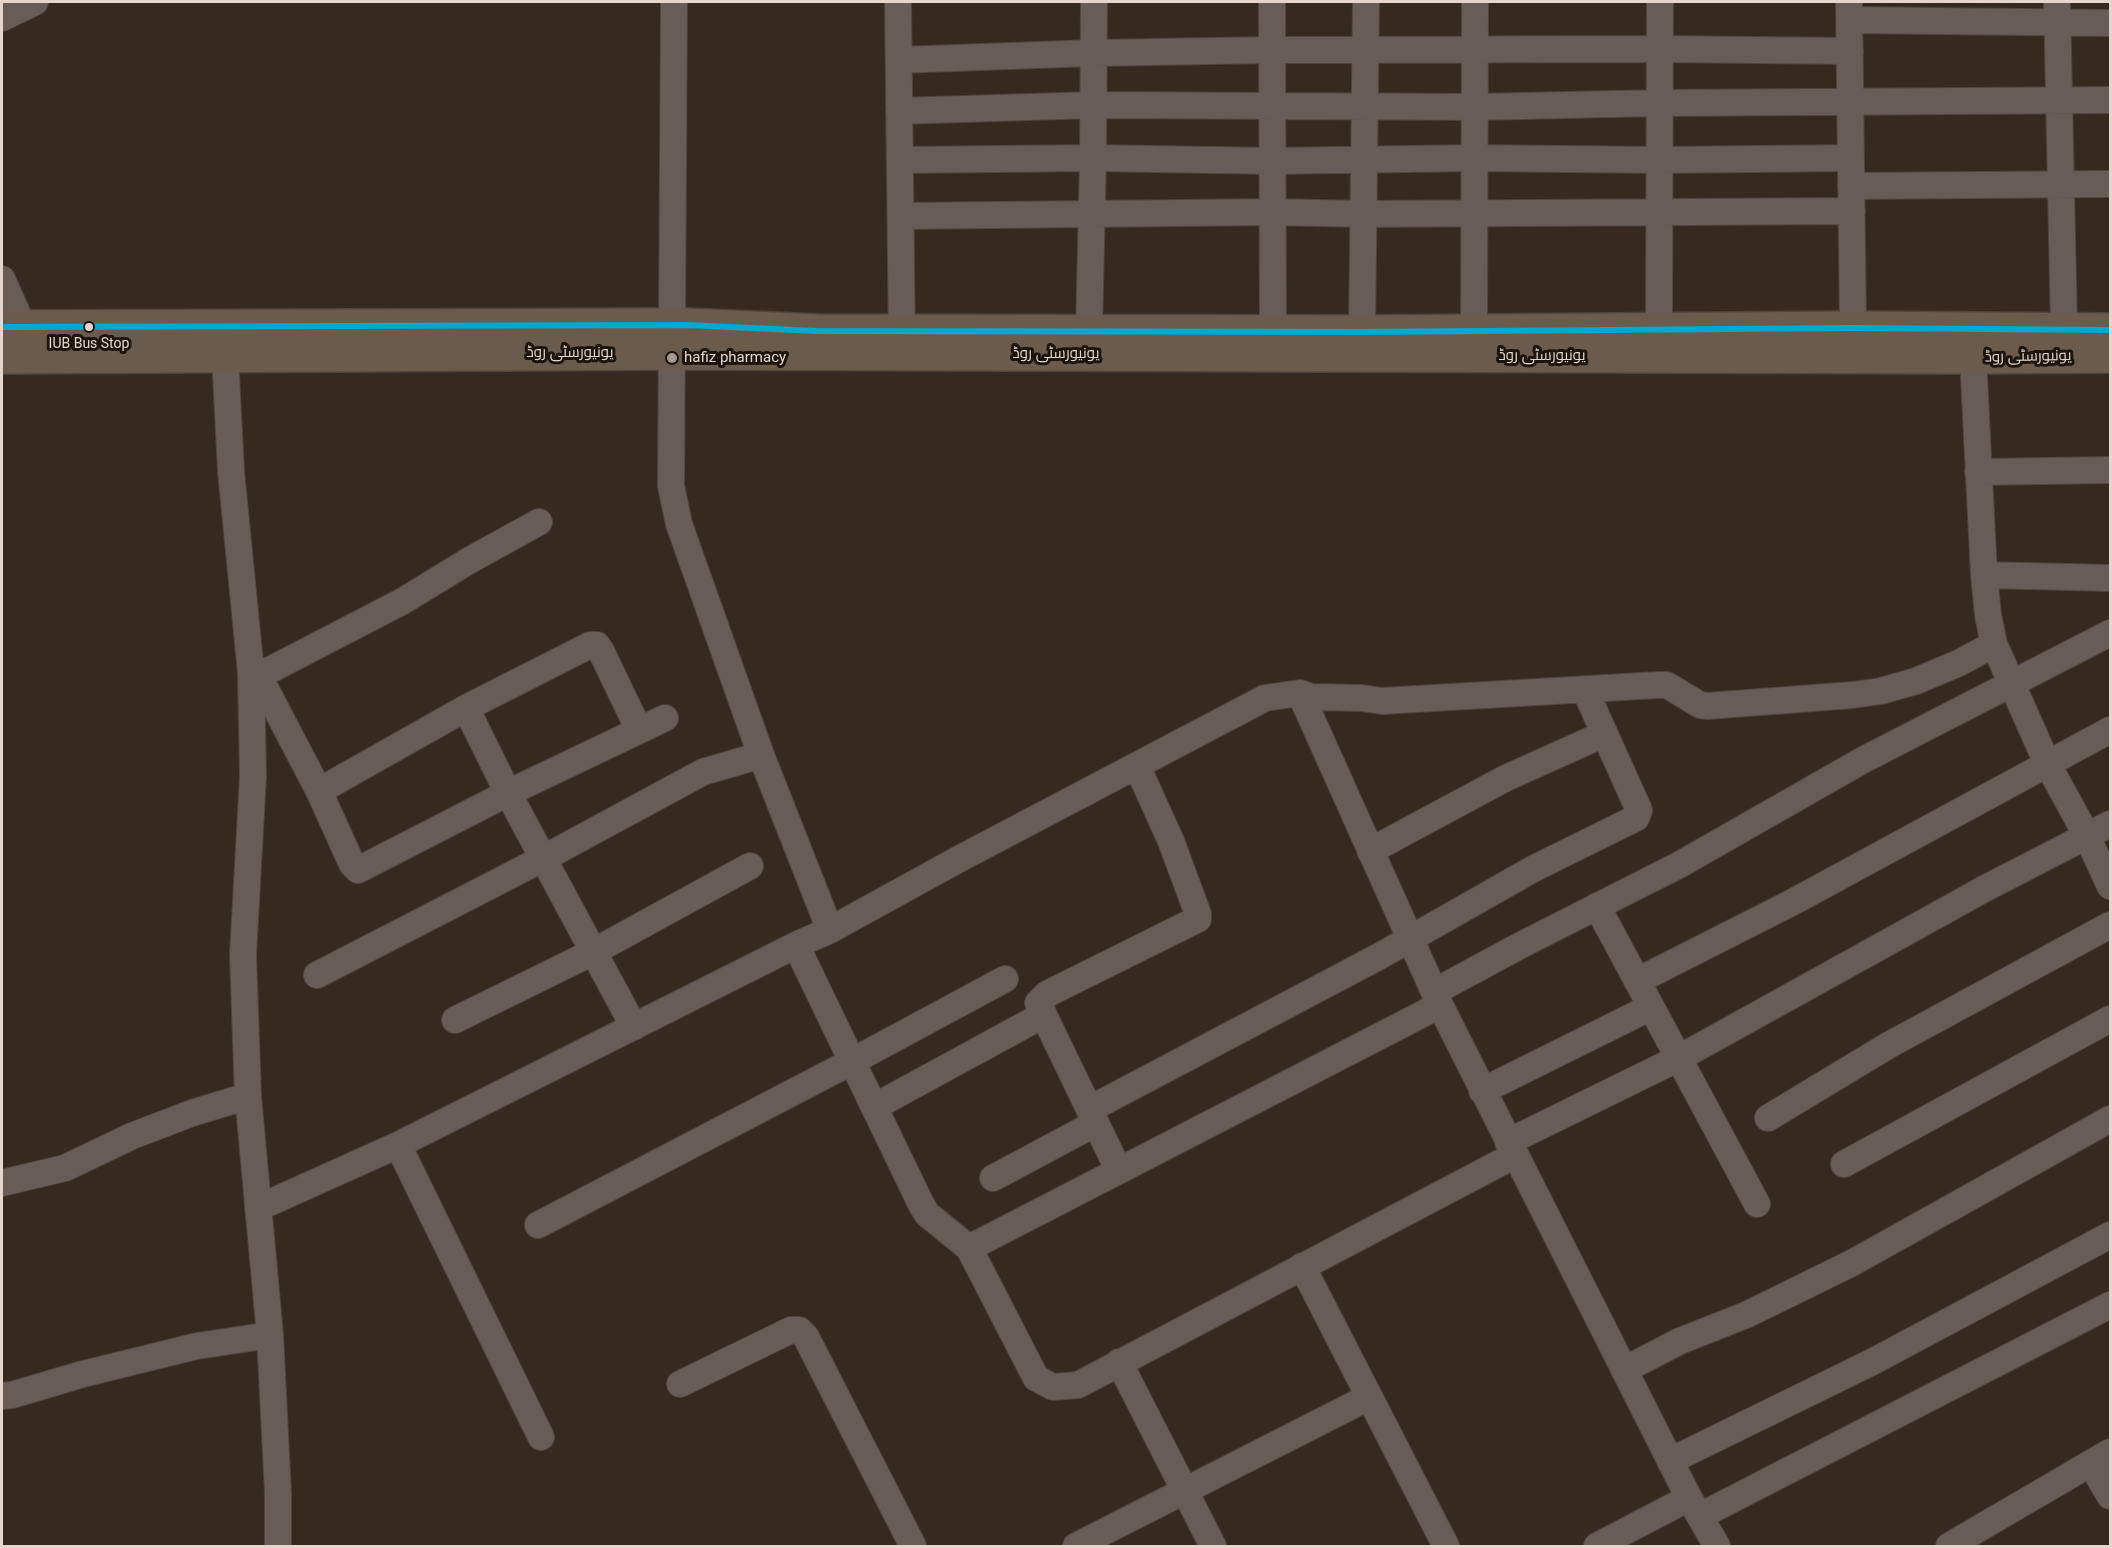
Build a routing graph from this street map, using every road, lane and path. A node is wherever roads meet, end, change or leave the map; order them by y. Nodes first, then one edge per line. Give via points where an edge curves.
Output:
1 (35, 2) edge
2 (674, 2) edge
3 (898, 2) edge
4 (1094, 2) edge
5 (1272, 2) edge
6 (1366, 2) edge
7 (1475, 2) edge
8 (1660, 2) edge
9 (1850, 11) edge
10 (2058, 13) edge
11 (2, 18) edge
12 (2110, 23) edge
13 (1474, 49) junction
14 (1659, 49) junction
15 (1272, 50) junction
16 (1366, 50) junction
17 (1850, 51) junction
18 (1094, 52) junction
19 (899, 60) junction
20 (2060, 100) junction
21 (2110, 100) edge
22 (1850, 101) junction
23 (1659, 103) junction
24 (1094, 105) junction
25 (1365, 105) junction
26 (1273, 106) junction
27 (1475, 106) junction
28 (899, 111) junction
29 (1093, 158) junction
30 (1474, 158) junction
31 (1851, 158) junction
32 (900, 160) junction
33 (1364, 160) junction
34 (1659, 160) junction
35 (1273, 161) junction
36 (2061, 184) junction
37 (2110, 184) edge
38 (1852, 198) junction
39 (1659, 211) junction
40 (1273, 212) junction
41 (1474, 213) junction
42 (1092, 214) junction
43 (1364, 214) junction
44 (901, 216) junction
45 (2, 279) edge
46 (1853, 328) junction
47 (1659, 329) junction
48 (2064, 329) junction
49 (2110, 330) edge
50 (1474, 331) junction
51 (1274, 332) junction
52 (20, 337) edge
53 (673, 339) junction
54 (903, 342) junction
55 (1087, 342) junction
56 (1360, 344) junction
57 (225, 355) junction
58 (2110, 356) edge
59 (2, 357) edge
60 (1973, 357) junction
61 (2110, 470) edge
62 (1978, 472) junction
63 (539, 522) dead end
64 (1984, 575) junction
65 (2110, 578) edge
66 (2110, 633) edge
67 (1994, 644) junction
68 (256, 673) junction
69 (2012, 685) junction
70 (1585, 690) junction
71 (1300, 693) junction
72 (466, 708) junction
73 (665, 718) dead end
74 (639, 730) junction
75 (2110, 730) edge
76 (1604, 734) junction
77 (761, 755) junction
78 (2048, 763) junction
79 (1137, 766) junction
80 (319, 791) junction
81 (508, 793) junction
82 (2110, 824) edge
83 (2087, 836) junction
84 (1370, 851) junction
85 (544, 858) junction
86 (750, 866) dead end
87 (2110, 885) edge
88 (1597, 906) junction
89 (2110, 925) edge
90 (830, 930) junction
91 (1411, 939) junction
92 (796, 945) junction
93 (593, 952) junction
94 (317, 975) dead end
95 (1005, 978) dead end
96 (1638, 981) junction
97 (1437, 999) junction
98 (1651, 1007) junction
99 (1042, 1015) junction
100 (2110, 1019) edge
101 (455, 1020) dead end
102 (634, 1027) junction
103 (1679, 1058) junction
104 (851, 1062) junction
105 (1482, 1091) junction
106 (248, 1096) junction
107 (874, 1107) junction
108 (1093, 1116) junction
109 (1768, 1118) dead end
110 (2110, 1119) edge
111 (398, 1145) junction
112 (1512, 1149) junction
113 (1844, 1164) dead end
114 (1118, 1169) junction
115 (993, 1178) dead end
116 (2, 1183) edge
117 (1757, 1204) dead end
118 (258, 1208) junction
119 (538, 1226) dead end
120 (2110, 1235) edge
121 (969, 1248) junction
122 (1302, 1266) junction
123 (2110, 1305) edge
124 (270, 1335) junction
125 (1119, 1362) junction
126 (1624, 1370) junction
127 (680, 1384) dead end
128 (2, 1396) edge
129 (1369, 1397) junction
130 (541, 1437) dead end
131 (2101, 1458) edge
132 (1670, 1461) junction
133 (1184, 1490) junction
134 (2110, 1497) edge
135 (1694, 1507) junction
136 (278, 1546) edge
137 (913, 1546) edge
138 (1076, 1546) edge
139 (1213, 1546) edge
140 (1446, 1546) edge
141 (1597, 1546) edge
142 (1717, 1546) edge
143 (1949, 1546) edge

1 - 11 street
2 - 53 street
3 - 19 street
4 - 18 street
5 - 15 street
6 - 16 street
7 - 13 street
8 - 14 street
9 - 10 street
9 - 17 street
10 - 12 street
10 - 20 street
13 - 14 street
13 - 16 street
13 - 27 street
14 - 17 street
14 - 23 street
15 - 16 street
15 - 18 street
15 - 26 street
16 - 25 street
17 - 22 street
18 - 19 street
18 - 24 street
19 - 28 street
20 - 21 street
20 - 22 street
20 - 36 street
22 - 23 street
22 - 31 street
23 - 27 street
23 - 34 street
24 - 26 street
24 - 28 street
24 - 29 street
25 - 26 street
25 - 27 street
25 - 33 street
26 - 35 street
27 - 30 street
28 - 32 street
29 - 32 street
29 - 35 street
29 - 42 street
30 - 33 street
30 - 34 street
30 - 41 street
31 - 34 street
31 - 38 street
32 - 44 street
33 - 35 street
33 - 43 street
34 - 39 street
35 - 40 street
36 - 37 street
36 - 38 street
36 - 48 street
38 - 39 street
38 - 46 street
39 - 41 street
39 - 47 street
40 - 42 street
40 - 43 street
40 - 51 street
41 - 43 street
41 - 50 street
42 - 44 street
42 - 55 street
43 - 56 street
44 - 54 street
45 - 52 street
46 - 47 highway, یونیورسٹی روڈ
46 - 48 highway, یونیورسٹی روڈ
47 - 50 highway, یونیورسٹی روڈ
48 - 49 highway, یونیورسٹی روڈ
50 - 56 highway, یونیورسٹی روڈ
51 - 55 highway, یونیورسٹی روڈ
51 - 56 highway, یونیورسٹی روڈ
52 - 53 highway, یونیورسٹی روڈ
52 - 57 highway, یونیورسٹی روڈ
52 - 59 highway, یونیورسٹی روڈ
53 - 54 highway, یونیورسٹی روڈ via 817,331
53 - 57 highway, یونیورسٹی روڈ
53 - 77 street via 671,486 679,524
54 - 55 highway, یونیورسٹی روڈ
55 - 56 highway, یونیورسٹی روڈ
56 - 60 highway, یونیورسٹی روڈ
57 - 68 street via 231,471
58 - 60 highway, یونیورسٹی روڈ
60 - 62 street
61 - 62 street
62 - 64 street
63 - 68 street via 402,601 272,669
64 - 65 street
64 - 67 street
66 - 69 street
67 - 69 street
67 - 70 street via 1916,681 1853,695 1708,706 1667,685
68 - 80 street
68 - 106 street via 243,955
69 - 78 street
69 - 88 street via 1863,760 1679,865
70 - 71 street via 1382,701
70 - 76 street
71 - 79 street via 1265,698
71 - 84 street
72 - 74 street via 590,645 597,645
72 - 80 street
72 - 81 street
73 - 74 street
74 - 81 street
75 - 78 street
76 - 84 street via 1506,778
76 - 91 street via 1639,810 1636,818 1533,869
77 - 85 street via 703,772
77 - 90 street
78 - 83 street
78 - 96 street
79 - 90 street
79 - 99 street via 1171,841 1198,919 1047,994 1038,1004
80 - 81 street via 358,870
81 - 85 street
82 - 83 street
83 - 87 street
83 - 103 street
84 - 91 street
85 - 93 street
85 - 94 street
86 - 93 street
88 - 96 street
88 - 97 street via 1523,944
89 - 109 street via 1889,1045
90 - 92 street
91 - 97 street
91 - 108 street
92 - 102 street
92 - 104 street
93 - 101 street
93 - 102 street
95 - 104 street
96 - 98 street
97 - 105 street
97 - 114 street
98 - 103 street
98 - 105 street
99 - 107 street
99 - 108 street
100 - 113 street
102 - 111 street
103 - 112 street
103 - 117 street
104 - 107 street
104 - 119 street
105 - 112 street
106 - 116 street via 132,1136 66,1168
106 - 118 street
107 - 121 street via 927,1214
108 - 114 street
108 - 115 street
110 - 126 street via 1852,1263
111 - 118 street
111 - 130 street
112 - 122 street
112 - 126 street
114 - 121 street
118 - 124 street
120 - 132 street via 1872,1362
121 - 125 street via 1036,1378 1053,1387 1078,1385
122 - 125 street
122 - 129 street
123 - 135 street
124 - 128 street via 197,1346
124 - 136 street
125 - 133 street
126 - 132 street
127 - 137 street via 791,1330 799,1330
129 - 133 street
129 - 140 street
131 - 134 street
131 - 143 street
132 - 135 street
133 - 138 street
133 - 139 street
135 - 141 street
135 - 142 street

